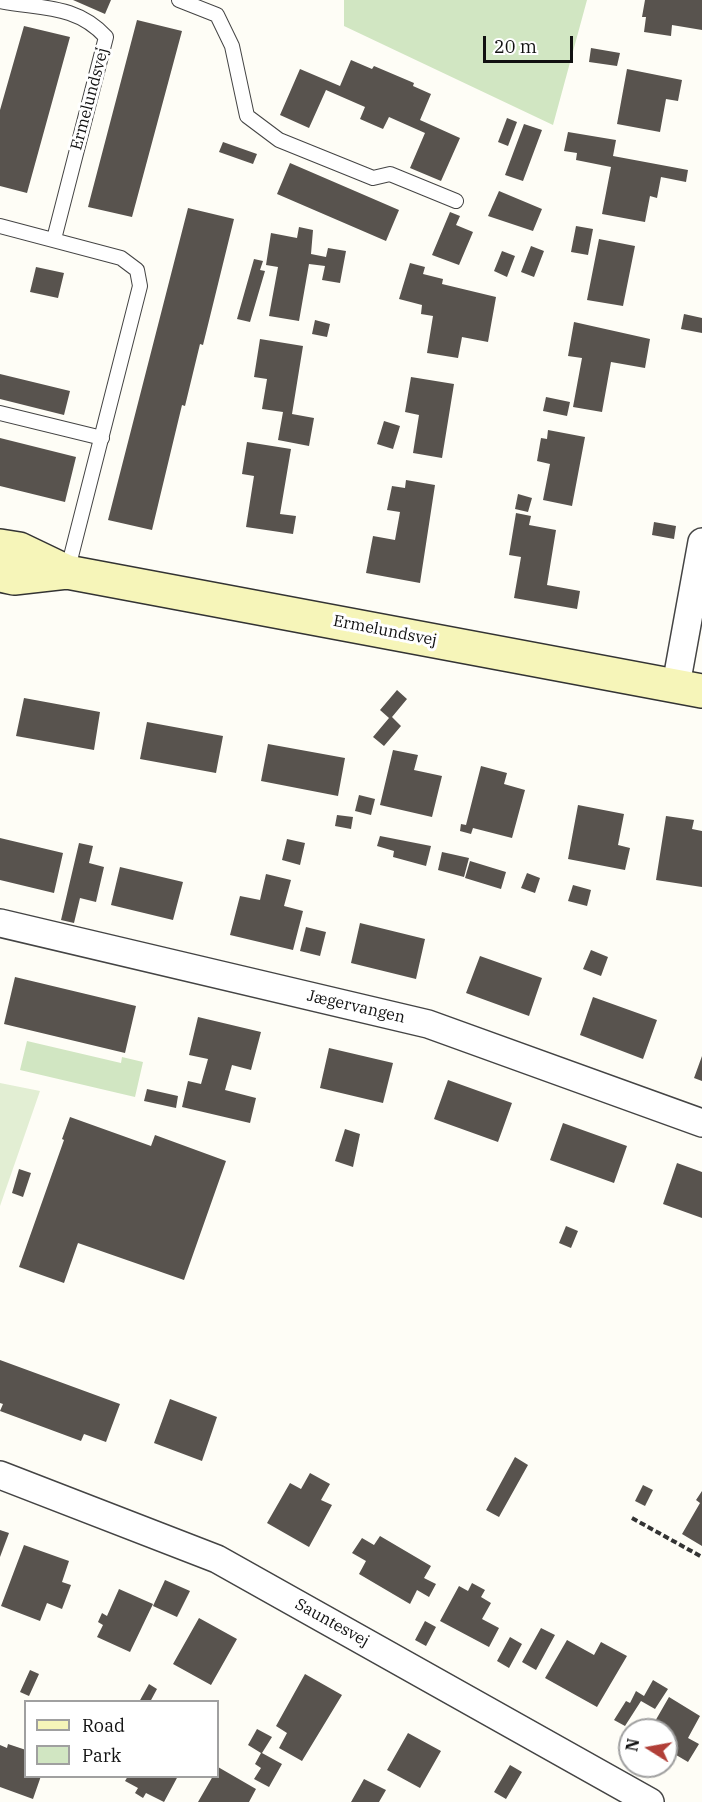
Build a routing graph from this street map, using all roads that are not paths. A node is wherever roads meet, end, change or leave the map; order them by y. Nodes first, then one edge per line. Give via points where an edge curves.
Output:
1 (179, 0) edge
2 (0, 1) edge
3 (456, 201) dead end
4 (0, 226) edge
5 (54, 238) junction
6 (0, 412) edge
7 (102, 438) junction
8 (702, 542) edge
9 (0, 546) edge
10 (67, 572) junction
11 (0, 575) edge
12 (689, 688) edge
13 (0, 922) edge
14 (702, 1123) edge
15 (0, 1475) edge
16 (650, 1802) edge

1 - 3 lane via 217,15 232,46 247,117 279,140 374,178 390,174
2 - 5 lane, Ermelundsvej via 55,7 97,27 106,37
4 - 5 lane
5 - 7 lane via 121,258 137,270 140,286
6 - 7 lane
7 - 10 lane
8 - 12 street
9 - 10 street, Ermelundsvej via 19,549
10 - 11 street, Ermelundsvej via 14,578
10 - 12 street, Ermelundsvej
13 - 14 street, Jægervangen via 428,1024
15 - 16 street, Sauntesvej via 217,1559

